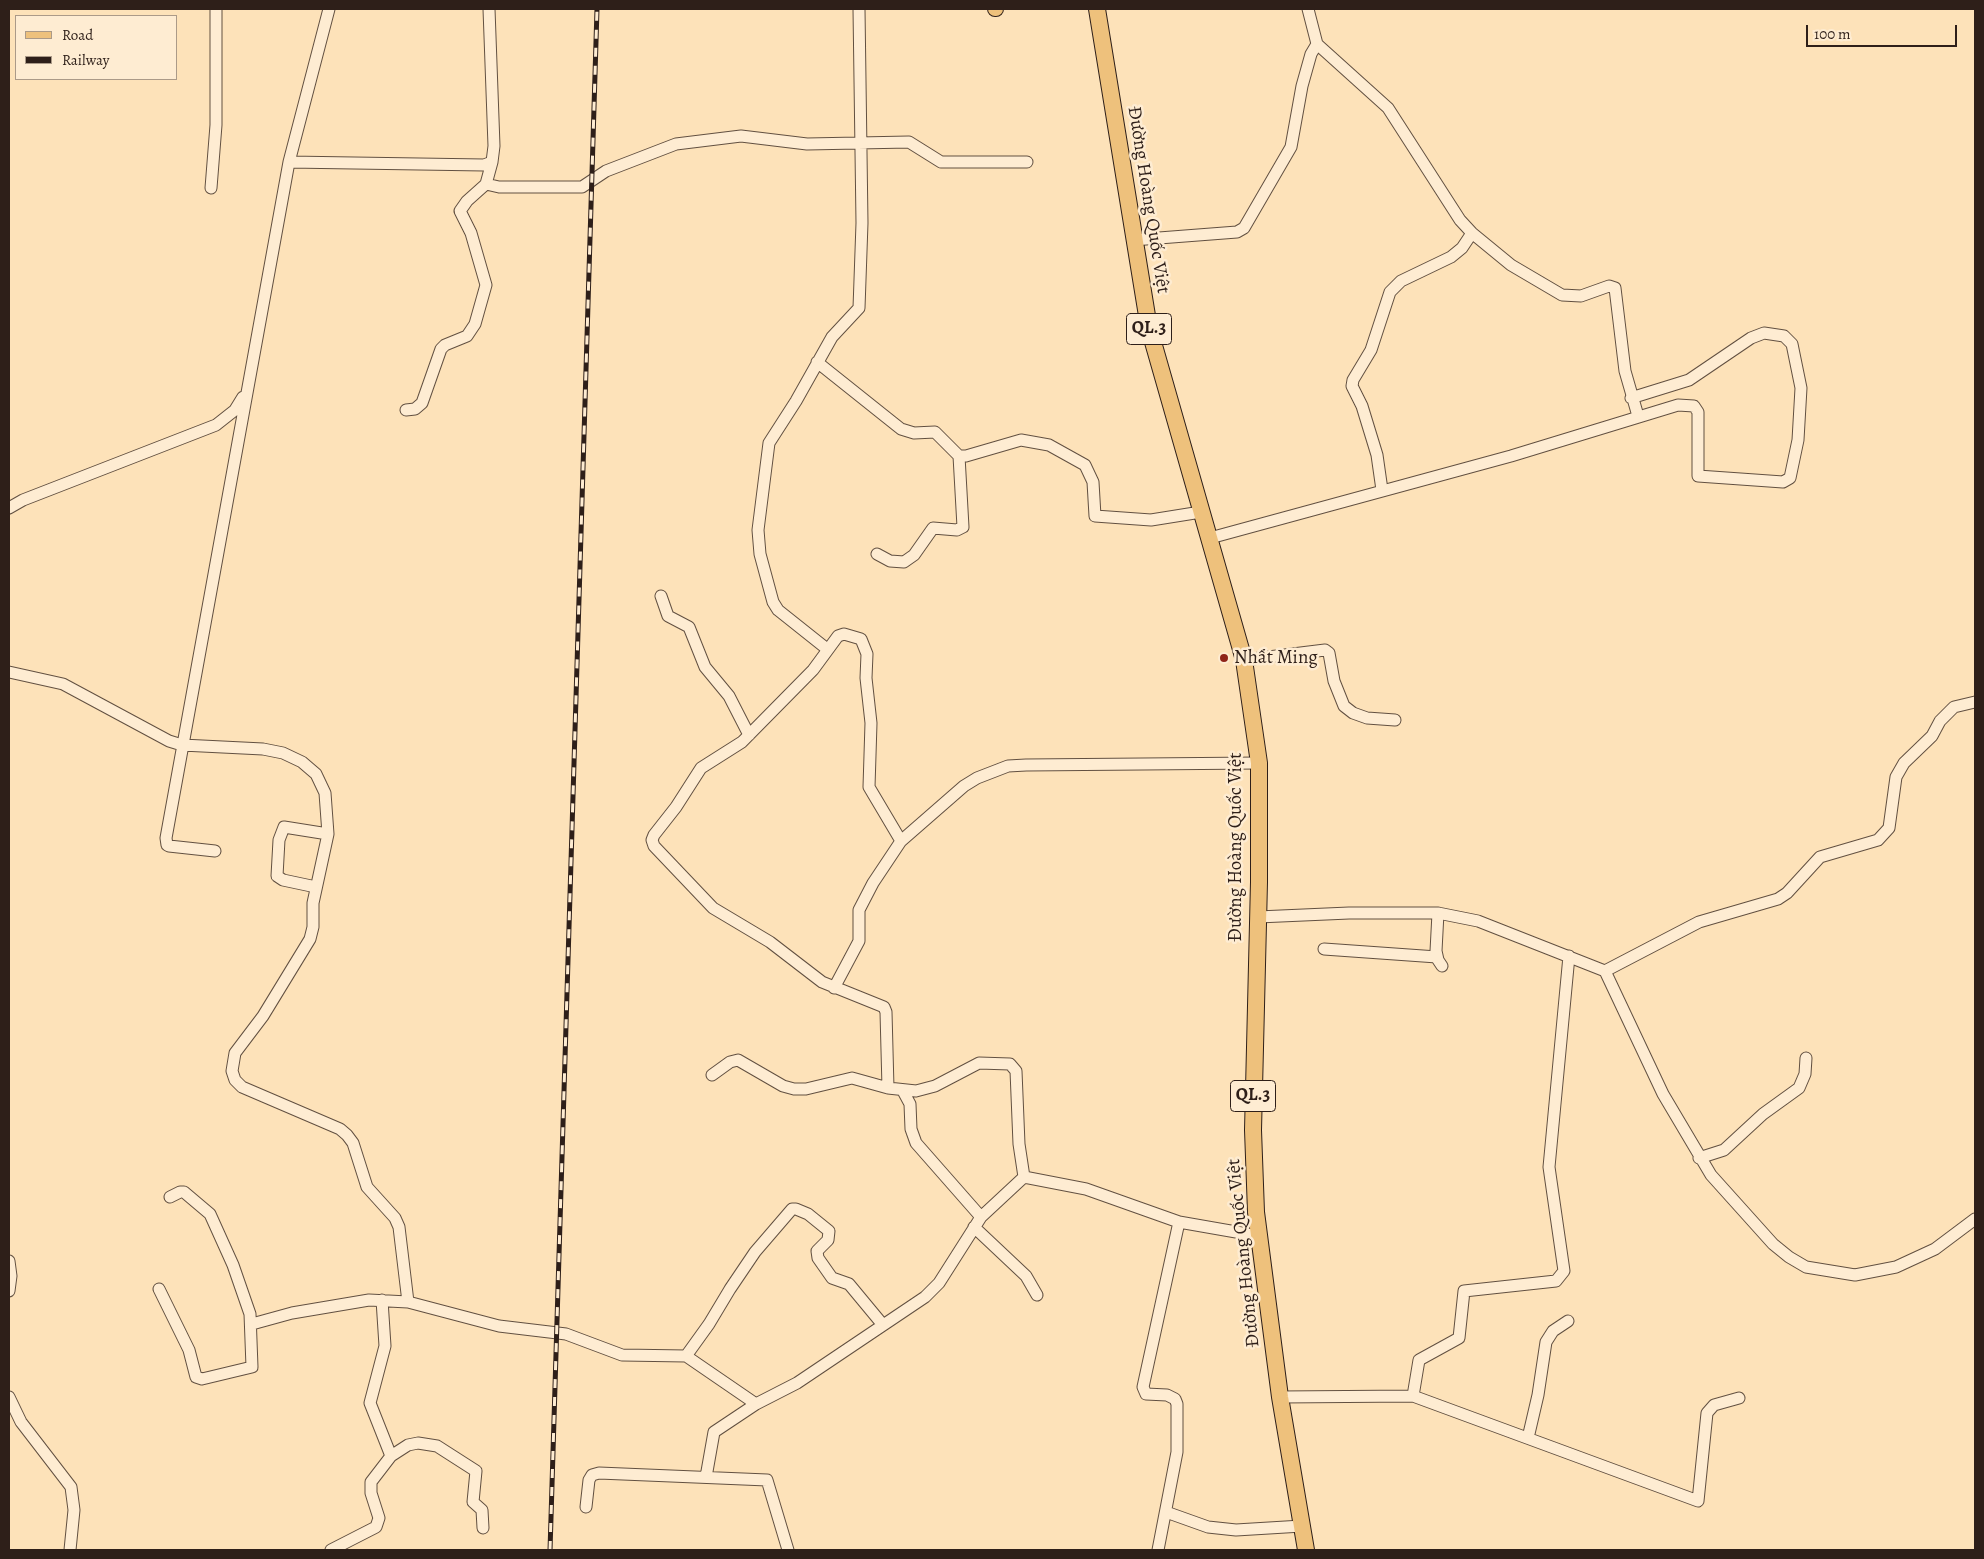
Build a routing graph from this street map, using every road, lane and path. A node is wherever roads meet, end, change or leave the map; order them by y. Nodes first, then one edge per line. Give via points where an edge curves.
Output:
1 (216, 9) edge
2 (329, 9) edge
3 (489, 9) edge
4 (859, 9) edge
5 (1096, 9) edge
6 (1308, 9) edge
7 (1317, 44) junction
8 (860, 143) junction
9 (289, 162) junction
10 (492, 162) junction
11 (1027, 162) dead end
12 (486, 184) junction
13 (211, 188) dead end
14 (1472, 233) junction
15 (1133, 240) junction
16 (817, 362) junction
17 (247, 391) junction
18 (1631, 398) junction
19 (406, 410) dead end
20 (1638, 416) junction
21 (959, 456) junction
22 (1382, 490) junction
23 (9, 508) edge
24 (1201, 512) junction
25 (1210, 538) junction
26 (877, 554) dead end
27 (661, 596) dead end
28 (827, 649) junction
29 (1244, 660) junction
30 (9, 672) edge
31 (1975, 702) edge
32 (1395, 720) dead end
33 (749, 735) junction
34 (182, 745) junction
35 (1259, 763) junction
36 (328, 834) junction
37 (901, 841) junction
38 (215, 851) dead end
39 (316, 887) junction
40 (1438, 913) junction
41 (1258, 917) junction
42 (1324, 949) dead end
43 (1569, 956) junction
44 (1605, 971) junction
45 (834, 988) junction
46 (1806, 1058) dead end
47 (712, 1075) dead end
48 (888, 1088) junction
49 (903, 1091) junction
50 (1699, 1158) junction
51 (1024, 1177) junction
52 (170, 1197) dead end
53 (982, 1217) junction
54 (1975, 1219) edge
55 (1180, 1222) junction
56 (974, 1227) junction
57 (1259, 1236) junction
58 (9, 1261) edge
59 (159, 1289) dead end
60 (9, 1291) edge
61 (1036, 1295) dead end
62 (382, 1300) junction
63 (408, 1302) junction
64 (1568, 1321) dead end
65 (252, 1324) junction
66 (883, 1325) junction
67 (686, 1356) junction
68 (1412, 1396) junction
69 (9, 1397) edge
70 (1280, 1397) junction
71 (1739, 1398) dead end
72 (756, 1404) junction
73 (1528, 1438) junction
74 (391, 1456) junction
75 (706, 1477) junction
76 (586, 1507) dead end
77 (1166, 1512) junction
78 (1302, 1526) junction
79 (483, 1528) dead end
80 (70, 1550) edge
81 (331, 1550) edge
82 (788, 1550) edge
83 (1158, 1550) edge
84 (1306, 1550) edge

1 - 13 street via 216,125
2 - 9 street
3 - 10 street
4 - 8 street
5 - 15 highway, Đường Hoàng Quốc Việt / QL.3
6 - 7 street
7 - 14 street via 1388,108 1451,207
7 - 15 street via 1302,86 1291,147 1244,228 1233,232
8 - 11 street via 908,142 933,158 951,164
8 - 12 street via 807,144 741,136 688,141 606,172 582,187 499,187
8 - 16 street via 859,308 836,330
9 - 10 street via 484,165
9 - 17 street
10 - 12 street
12 - 19 street via 460,211 471,233 485,279 485,294 476,324 467,336 441,349 422,403 415,409
14 - 18 street via 1518,271 1562,295 1581,296 1609,286 1615,288
14 - 22 street via 1451,257 1401,281 1390,292 1371,350 1353,380 1352,386 1362,406 1377,455
15 - 24 highway, Đường Hoàng Quốc Việt / QL.3 via 1148,328
16 - 21 street via 901,429 914,433 936,432
16 - 28 street via 766,450 758,543 773,602 778,610
17 - 23 street via 235,410 216,425
17 - 34 street
18 - 20 street
18 - 20 street via 1689,380 1751,338 1764,333 1784,336 1792,344 1802,397 1795,458 1786,482 1698,476 1700,421 1694,406 1678,405
20 - 22 street via 1511,456
21 - 24 street via 1021,440 1049,444 1085,465 1093,482 1095,516 1151,520
21 - 26 street via 963,528 933,528 914,555 904,562 890,561
22 - 25 street
24 - 25 highway, Đường Hoàng Quốc Việt / QL.3
25 - 29 highway, Đường Hoàng Quốc Việt / QL.3
27 - 33 street via 668,616 689,627 705,667 729,696
28 - 33 street via 813,670
28 - 37 street via 844,634 853,635 865,646 871,723 869,787
29 - 32 street via 1322,649 1328,651 1338,696 1344,706 1367,718
29 - 35 highway, Đường Hoàng Quốc Việt / QL.3
30 - 34 street via 63,684
31 - 44 street via 1954,707 1932,736 1904,763 1896,777 1889,828 1878,840 1820,857 1778,899 1699,922
33 - 45 street via 735,748 701,768 654,835 654,846 713,908 770,942
34 - 36 street via 263,749 284,753 302,762 316,774 325,793
34 - 38 street via 166,842 169,846
35 - 37 street via 1008,766 964,786
35 - 41 highway, Đường Hoàng Quốc Việt / QL.3
36 - 39 street
36 - 39 street via 284,827 279,840 277,876
37 - 45 street via 859,910 859,941
39 - 63 street via 310,939 263,1016 235,1052 232,1071 242,1087 340,1129 347,1135 353,1143 367,1187 395,1218
40 - 41 street
40 - 42 street via 1439,961
40 - 43 street via 1478,921
41 - 57 highway, Đường Hoàng Quốc Việt / QL.3 via 1253,1130
43 - 44 street
43 - 68 street via 1548,1174 1564,1271 1556,1281 1464,1291 1459,1338 1419,1360
44 - 50 street via 1664,1094
45 - 48 street via 884,1007
46 - 50 street via 1805,1074 1799,1088 1763,1114 1724,1150
47 - 48 street via 738,1060 794,1089 852,1078
48 - 49 street
49 - 51 street via 935,1086 979,1063 1010,1064 1014,1067
49 - 53 street via 910,1104 911,1129 916,1143
50 - 54 street via 1773,1244 1806,1267 1820,1271 1855,1275 1896,1266 1935,1250
51 - 53 street
51 - 55 street via 1086,1189
52 - 65 street via 184,1192 210,1214
53 - 56 street
55 - 57 street
55 - 77 street via 1143,1387 1146,1394 1167,1395 1178,1404 1177,1452
56 - 61 street via 1026,1276
56 - 66 street via 932,1290
57 - 70 highway, Đường Hoàng Quốc Việt / QL.3
58 - 60 street
59 - 65 street via 186,1342 196,1378 252,1367
62 - 63 street
62 - 65 street via 292,1313
62 - 74 street via 385,1346 370,1403
63 - 67 street via 487,1324 566,1334 622,1355
64 - 73 street via 1553,1331 1546,1342
66 - 67 street via 848,1284 832,1278 818,1258 817,1251 828,1240 829,1231 796,1209 755,1252
66 - 72 street via 796,1383
67 - 72 street
68 - 70 street
68 - 73 street
69 - 80 street via 21,1422 71,1487 74,1510
70 - 78 highway, Đường Hoàng Quốc Việt / QL.3
71 - 73 street via 1714,1406 1707,1413 1698,1501
72 - 75 street via 714,1432
74 - 79 street via 408,1445 428,1443 476,1471 473,1502 482,1510
74 - 81 street via 371,1482 379,1518 376,1527
75 - 76 street via 599,1473 589,1480
75 - 82 street via 768,1480
77 - 78 street via 1208,1527 1236,1530
77 - 83 street
78 - 84 highway, Đường Hoàng Quốc Việt / QL.3

